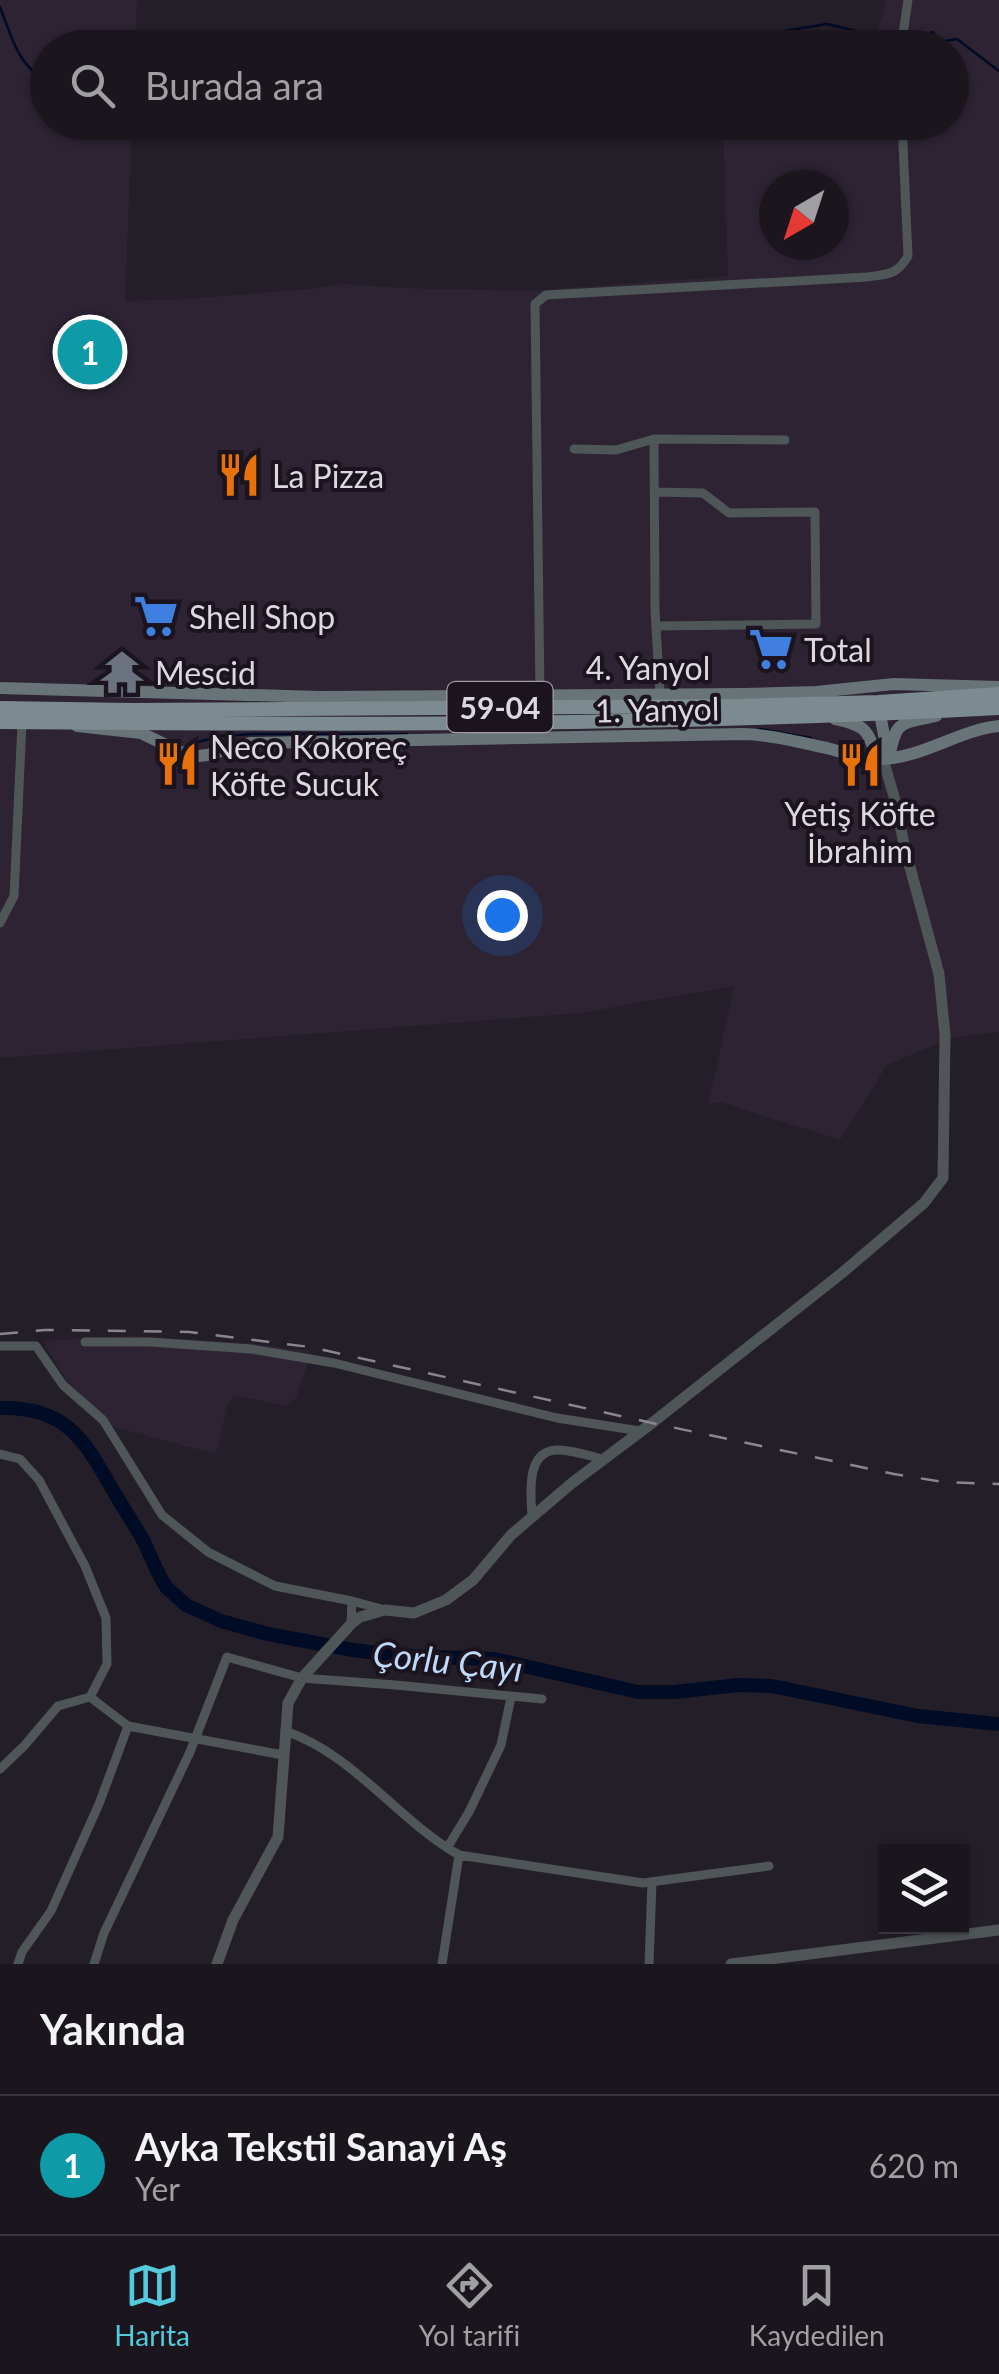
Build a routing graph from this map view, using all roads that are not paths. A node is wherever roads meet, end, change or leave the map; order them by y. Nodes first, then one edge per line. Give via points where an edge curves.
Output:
1 (908, 0) edge
2 (904, 30) edge
3 (903, 140) edge
4 (654, 440) junction
5 (785, 440) dead end
6 (574, 449) dead end
7 (655, 492) junction
8 (656, 626) junction
9 (894, 684) junction
10 (0, 688) edge
11 (999, 690) edge
12 (816, 692) junction
13 (660, 694) junction
14 (540, 695) junction
15 (236, 696) junction
16 (854, 702) junction
17 (0, 708) edge
18 (999, 708) edge
19 (309, 709) junction
20 (876, 710) junction
21 (955, 710) junction
22 (823, 716) junction
23 (0, 722) edge
24 (22, 722) junction
25 (62, 723) junction
26 (194, 724) junction
27 (999, 726) edge
28 (191, 757) junction
29 (883, 759) junction
30 (0, 923) edge
31 (85, 1342) dead end
32 (0, 1346) edge
33 (640, 1431) junction
34 (0, 1454) edge
35 (604, 1459) junction
36 (532, 1518) junction
37 (352, 1600) junction
38 (385, 1610) junction
39 (351, 1624) junction
40 (302, 1678) junction
41 (90, 1697) junction
42 (512, 1697) junction
43 (542, 1699) dead end
44 (128, 1726) junction
45 (285, 1731) junction
46 (196, 1737) junction
47 (283, 1755) junction
48 (0, 1769) edge
49 (453, 1848) junction
50 (769, 1866) dead end
51 (652, 1882) junction
52 (999, 1930) edge
53 (18, 1964) edge
54 (94, 1964) edge
55 (217, 1964) edge
56 (442, 1964) edge
57 (649, 1964) edge
58 (731, 1964) edge

1 - 2 street
3 - 14 street via 908,256 894,272 546,294 534,304
4 - 5 street
4 - 6 street via 616,450
4 - 7 street
7 - 8 street
7 - 8 street via 703,493 728,514 815,512 816,624
8 - 13 street
9 - 11 main road, 4. Yanyol
9 - 12 main road, 4. Yanyol
9 - 20 main road
10 - 15 main road
11 - 20 main road, 59-04
12 - 13 main road, 4. Yanyol
12 - 16 main road
13 - 14 main road, 4. Yanyol
14 - 15 main road, 4. Yanyol
15 - 19 main road
16 - 19 main road, 59-04
16 - 20 main road, 59-04
17 - 19 main road, 59-04
18 - 21 main road, 59-04
20 - 21 main road, 59-04
20 - 22 main road, 59-04
20 - 29 main road
21 - 29 main road via 902,724
22 - 26 main road, 59-04
22 - 29 main road via 862,726
23 - 24 main road, 59-04
24 - 25 main road, 59-04
24 - 30 street via 14,896
25 - 26 main road, 59-04
25 - 28 main road via 141,733
26 - 28 main road via 180,740
27 - 29 main road, 1. Yanyol
28 - 29 main road, 1. Yanyol via 250,743 743,734
29 - 33 street via 940,974 944,1178 842,1273
31 - 33 street via 251,1349
32 - 37 street via 36,1346 64,1385 102,1420 162,1515 208,1552 276,1586
33 - 35 street
34 - 41 street via 20,1458 39,1480 106,1618 107,1664
35 - 36 street
35 - 36 street via 557,1450 544,1454 533,1468
36 - 38 street via 446,1600 414,1612
37 - 38 street
37 - 39 street
38 - 39 street
39 - 40 street
40 - 42 street
40 - 45 street via 288,1704
40 - 46 street via 227,1658
41 - 44 street
41 - 48 street via 58,1706
42 - 43 street
42 - 49 street via 502,1745
44 - 46 street
44 - 53 street via 51,1911
45 - 47 street
45 - 49 street via 332,1753
46 - 47 street
46 - 54 street
47 - 55 street via 278,1837
49 - 51 street
49 - 56 street
50 - 51 street
51 - 57 street
52 - 58 street

